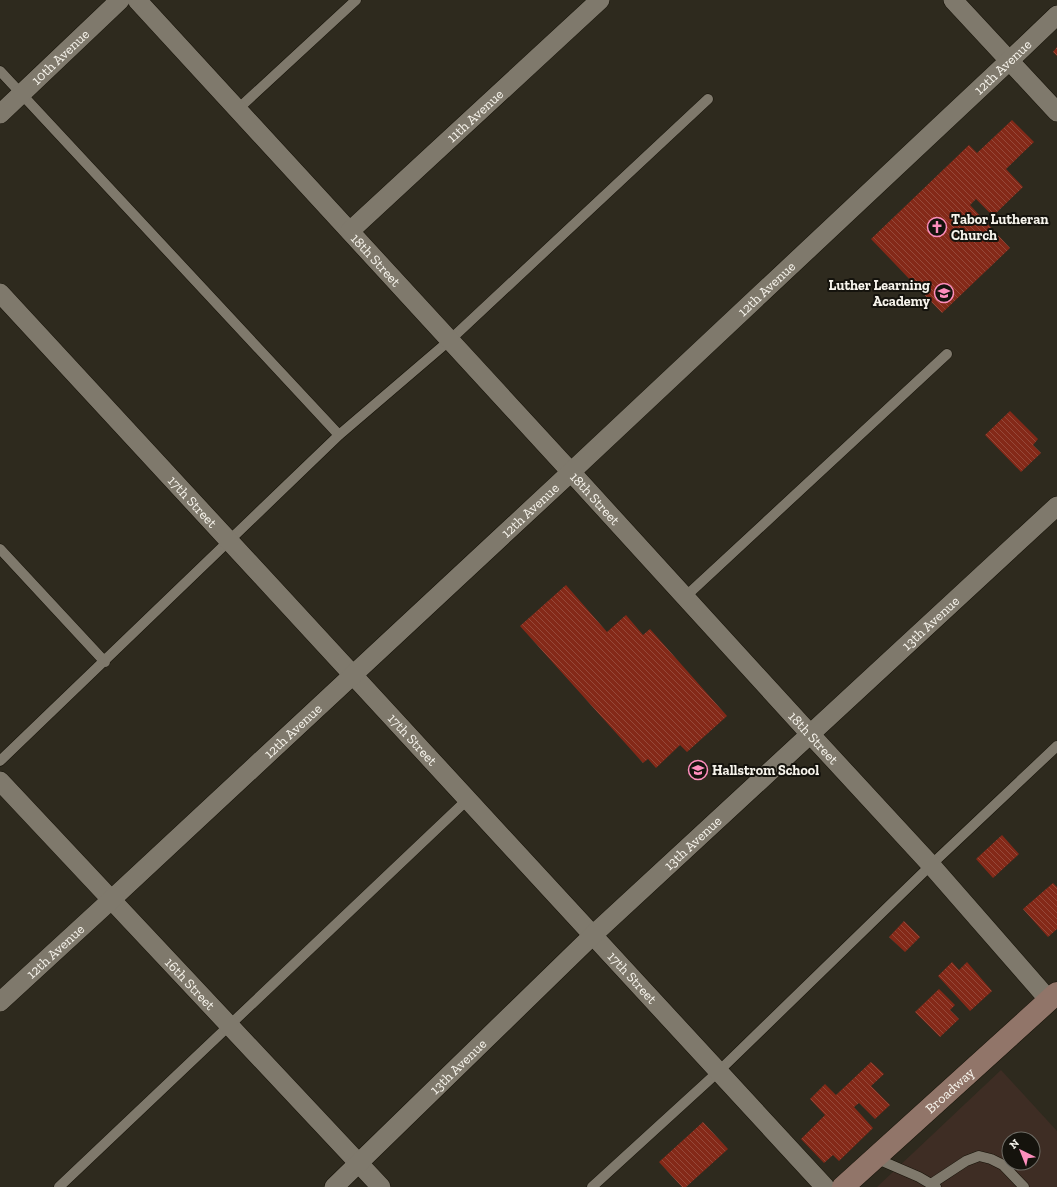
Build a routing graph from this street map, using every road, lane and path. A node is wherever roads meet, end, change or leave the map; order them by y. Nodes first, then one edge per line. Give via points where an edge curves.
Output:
1 (120, 0) edge
2 (137, 0) edge
3 (356, 0) edge
4 (600, 0) edge
5 (953, 0) edge
6 (1057, 15) edge
7 (1009, 61) junction
8 (0, 71) edge
9 (21, 94) junction
10 (708, 98) dead end
11 (238, 109) junction
12 (1057, 112) edge
13 (0, 114) edge
14 (350, 231) junction
15 (0, 293) edge
16 (450, 340) junction
17 (947, 354) dead end
18 (339, 435) junction
19 (571, 472) junction
20 (1057, 506) edge
21 (229, 542) junction
22 (0, 549) edge
23 (685, 597) junction
24 (104, 662) junction
25 (352, 675) junction
26 (810, 735) junction
27 (1057, 746) edge
28 (0, 761) edge
29 (0, 781) edge
30 (468, 799) junction
31 (931, 865) junction
32 (111, 900) junction
33 (594, 934) junction
34 (1053, 997) edge
35 (0, 1002) edge
36 (230, 1026) junction
37 (719, 1071) junction
38 (875, 1158) junction
39 (359, 1164) junction
40 (933, 1185) edge
41 (59, 1187) edge
42 (334, 1187) edge
43 (380, 1187) edge
44 (592, 1187) edge
45 (826, 1187) edge
46 (843, 1187) edge
47 (1024, 1187) edge

1 - 9 street, 10th Avenue
2 - 11 street, 18th Street
3 - 11 lane
4 - 14 street, 11th Avenue
5 - 7 street
6 - 7 street, 12th Avenue
7 - 12 street
7 - 19 street, 12th Avenue
8 - 9 lane
9 - 13 street, 10th Avenue
9 - 18 lane
10 - 16 lane
11 - 14 street, 18th Street
14 - 16 street, 18th Street
15 - 21 street, 17th Street
16 - 18 lane
16 - 19 street, 18th Street
17 - 23 lane
18 - 21 lane
19 - 23 street, 18th Street
19 - 25 street, 12th Avenue
20 - 26 street, 13th Avenue
21 - 24 lane
21 - 25 street, 17th Street
22 - 24 lane
23 - 26 street, 18th Street
24 - 28 lane
25 - 30 street, 17th Street
25 - 32 street, 12th Avenue
26 - 31 street, 18th Street
26 - 33 street, 13th Avenue
27 - 31 lane
29 - 32 street, 16th Street
30 - 33 street, 17th Street
30 - 36 lane
31 - 34 street, 18th Street
31 - 37 lane
32 - 35 street, 12th Avenue
32 - 36 street, 16th Street
33 - 37 street, 17th Street
33 - 39 street, 13th Avenue
34 - 38 main road, Broadway
36 - 39 street, 16th Street
36 - 41 lane
37 - 44 lane
37 - 45 street, 17th Street
38 - 40 lane
38 - 46 main road, Broadway
39 - 42 street, 13th Avenue
39 - 43 street, 16th Street
40 - 47 lane via 966,1161 979,1156 1003,1165

